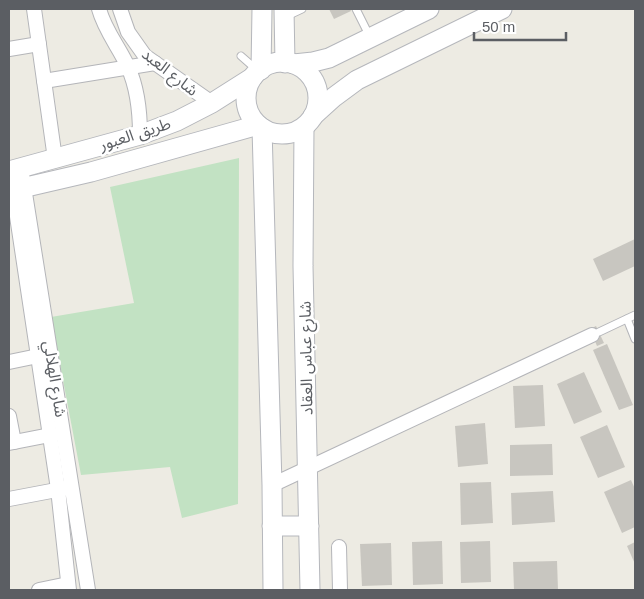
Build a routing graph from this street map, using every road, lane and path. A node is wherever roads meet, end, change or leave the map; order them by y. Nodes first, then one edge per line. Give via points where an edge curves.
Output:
1 (34, 9) edge
2 (100, 9) edge
3 (120, 9) edge
4 (262, 9) edge
5 (302, 9) edge
6 (356, 9) edge
7 (429, 9) edge
8 (502, 9) edge
9 (284, 13) edge
10 (370, 37) junction
11 (39, 44) junction
12 (9, 49) edge
13 (241, 56) dead end
14 (155, 63) junction
15 (290, 63) junction
16 (129, 68) junction
17 (257, 73) junction
18 (44, 81) junction
19 (212, 104) junction
20 (309, 121) junction
21 (260, 127) junction
22 (140, 135) junction
23 (55, 158) junction
24 (12, 169) edge
25 (16, 190) edge
26 (635, 315) edge
27 (627, 319) junction
28 (596, 333) joint
29 (635, 339) edge
30 (38, 356) junction
31 (9, 362) edge
32 (9, 416) edge
33 (50, 435) junction
34 (11, 443) edge
35 (308, 468) junction
36 (272, 485) junction
37 (73, 487) junction
38 (58, 489) junction
39 (9, 499) edge
40 (272, 526) junction
41 (309, 526) junction
42 (339, 547) dead end
43 (68, 587) edge
44 (39, 590) edge
45 (88, 590) edge
46 (273, 590) edge
47 (310, 590) edge
48 (340, 590) edge

1 - 11 street
2 - 16 street, شارع العبد via 106,30
3 - 14 street, شارع العبد via 136,45
4 - 17 street
5 - 9 lane
6 - 10 lane
7 - 10 street
8 - 20 street via 357,80
9 - 15 street
10 - 15 street via 329,58
11 - 12 street
11 - 18 street
13 - 17 lane
14 - 16 street
14 - 19 street, شارع العبد
15 - 17 street via 272,64
15 - 20 street via 305,70 318,92 318,104
16 - 18 street
16 - 22 street, شارع العبد via 140,112
17 - 19 street, طريق العبور
17 - 21 street via 248,86 246,97 251,117
18 - 23 street
19 - 22 street, طريق العبور
20 - 21 street via 294,132 283,134
20 - 35 street, شارع عباس العقاد via 304,266
21 - 25 street, طريق العبور
21 - 36 street
22 - 23 street, طريق العبور
23 - 24 street, طريق العبور
24 - 25 street, شارع الهلالي
25 - 30 street, شارع الهلالي
25 - 37 street, شارع الهلالي
26 - 27 lane
27 - 28 lane
27 - 29 lane
28 - 35 street
30 - 31 street
30 - 33 street, شارع الهلالي
32 - 34 street
33 - 34 street
33 - 38 street, شارع الهلالي
35 - 36 street
35 - 41 street, شارع عباس العقاد
36 - 40 street
37 - 38 street
37 - 45 street, شارع الهلالي
38 - 39 street
38 - 43 street, شارع الهلالي
40 - 41 street
40 - 46 street
41 - 47 street, شارع عباس العقاد
42 - 48 street
43 - 44 street

